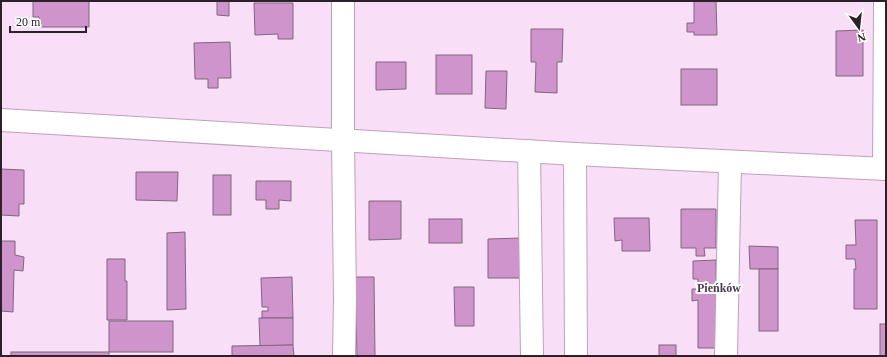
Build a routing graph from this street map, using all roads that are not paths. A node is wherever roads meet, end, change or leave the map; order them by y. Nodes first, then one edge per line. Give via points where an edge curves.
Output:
1 (343, 1) edge
2 (885, 1) edge
3 (1, 120) edge
4 (343, 140) junction
5 (529, 151) junction
6 (575, 154) junction
7 (730, 162) junction
8 (885, 169) edge
9 (344, 356) edge
10 (532, 356) edge
11 (576, 356) edge
12 (726, 356) edge

1 - 4 street
2 - 8 street
3 - 4 street
4 - 5 street
4 - 9 street
5 - 6 street
5 - 10 street
6 - 7 street
6 - 11 street
7 - 8 street
7 - 12 street

